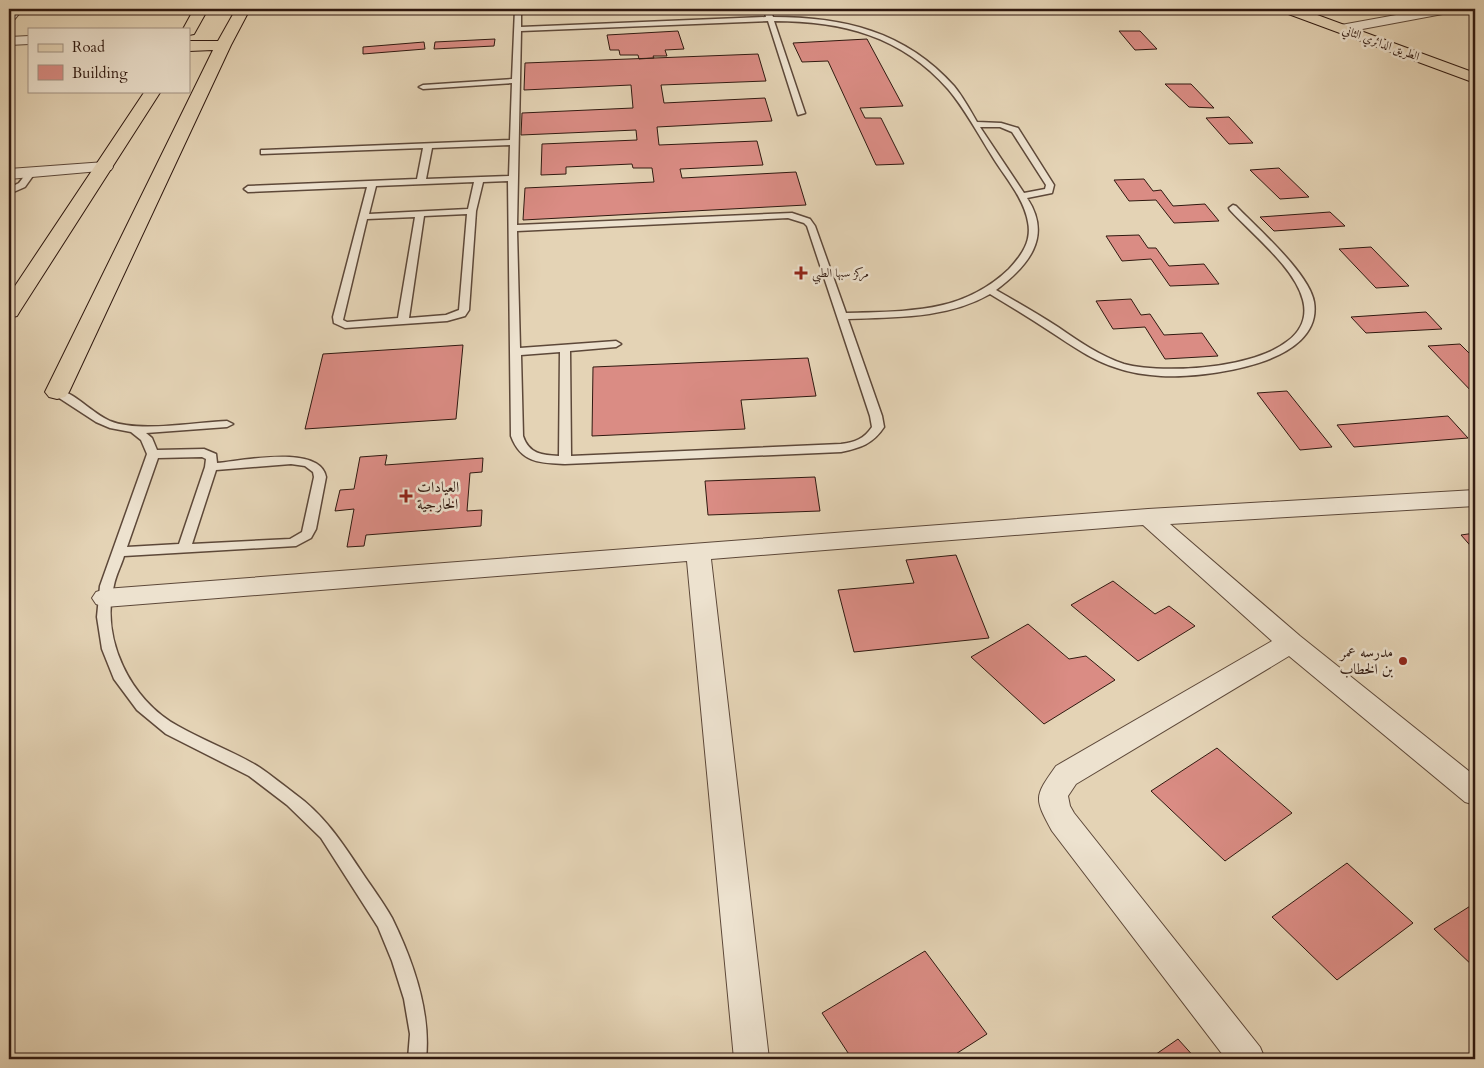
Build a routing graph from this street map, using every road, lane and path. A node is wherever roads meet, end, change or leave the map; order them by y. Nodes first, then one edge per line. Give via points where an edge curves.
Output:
1 (17, 9) edge
2 (201, 9) edge
3 (243, 9) edge
4 (518, 9) edge
5 (767, 9) edge
6 (1288, 9) edge
7 (1326, 9) edge
8 (1448, 9) edge
9 (9, 18) edge
10 (770, 19) junction
11 (1368, 24) junction
12 (190, 29) edge
13 (517, 29) junction
14 (1341, 29) junction
15 (28, 40) edge
16 (9, 41) edge
17 (224, 45) junction
18 (190, 46) edge
19 (1475, 63) edge
20 (1475, 78) edge
21 (516, 81) junction
22 (424, 87) dead end
23 (152, 92) edge
24 (801, 112) dead end
25 (975, 124) junction
26 (514, 142) junction
27 (428, 145) junction
28 (264, 152) dead end
29 (105, 167) junction
30 (31, 172) junction
31 (9, 174) edge
32 (512, 178) junction
33 (479, 180) junction
34 (421, 182) junction
35 (372, 184) junction
36 (248, 189) dead end
37 (9, 191) edge
38 (1022, 196) junction
39 (1233, 208) dead end
40 (472, 211) junction
41 (420, 214) junction
42 (363, 217) junction
43 (514, 228) junction
44 (990, 290) junction
45 (9, 311) edge
46 (841, 316) junction
47 (403, 321) junction
48 (616, 344) dead end
49 (565, 348) junction
50 (515, 352) junction
51 (57, 392) joint
52 (227, 424) dead end
53 (134, 429) junction
54 (153, 454) junction
55 (566, 460) junction
56 (211, 467) junction
57 (1475, 498) edge
58 (1148, 517) junction
59 (184, 549) junction
60 (119, 552) junction
61 (698, 552) junction
62 (106, 598) junction
63 (1291, 643) junction
64 (1475, 793) edge
65 (417, 1059) edge
66 (752, 1059) edge
67 (1248, 1059) edge

1 - 9 street
2 - 12 main road
3 - 17 main road
4 - 13 lane
5 - 10 lane
6 - 14 main road, الطريق الدائري الثاني
7 - 11 main road, الطريق الدائري الثاني
8 - 11 street
10 - 13 lane
10 - 24 lane
10 - 25 lane via 834,23 891,40 940,76
11 - 14 street
11 - 19 main road, الطريق الدائري الثاني
13 - 21 lane
14 - 20 main road, الطريق الدائري الثاني
15 - 16 street
17 - 18 main road
17 - 51 main road
21 - 22 lane
21 - 26 lane
23 - 29 main road
25 - 38 lane
25 - 38 lane via 1001,125 1015,130 1050,185 1049,191 1044,193
26 - 27 lane
26 - 32 lane
27 - 28 lane
27 - 34 lane
29 - 30 street
29 - 45 main road
30 - 31 street
30 - 37 lane via 22,185
32 - 33 lane
32 - 43 lane
33 - 34 lane
33 - 40 lane
34 - 35 lane
35 - 36 lane
35 - 42 lane
38 - 44 lane via 1035,224 1032,246 1019,265
39 - 44 lane via 1292,272 1309,303 1310,316 1296,341 1263,359 1183,373 1127,368 1096,355
40 - 41 lane
40 - 47 lane via 463,312 453,318
41 - 42 lane
41 - 47 lane
42 - 47 lane via 338,321 350,325
43 - 46 lane via 779,215 800,217 811,226
43 - 50 lane
44 - 46 lane via 969,301 934,310
46 - 55 lane via 878,427 872,437 859,445
48 - 49 lane
49 - 50 lane
49 - 55 lane
50 - 55 lane via 520,446 529,455
51 - 53 lane via 104,423
52 - 53 lane
53 - 54 lane via 146,438
54 - 56 lane via 204,452 212,457
54 - 60 lane
56 - 59 lane
56 - 59 lane via 292,460 315,466 320,477 310,529 307,535 292,543
57 - 58 street
58 - 61 street
58 - 63 street
59 - 60 lane
60 - 62 lane
61 - 62 street
61 - 66 street
62 - 65 lane via 104,617 109,649 121,678 142,706 171,730 254,772 327,832 385,922 401,961 413,999 419,1034
63 - 64 street
63 - 67 street via 1066,775 1053,794 1055,808 1063,822

